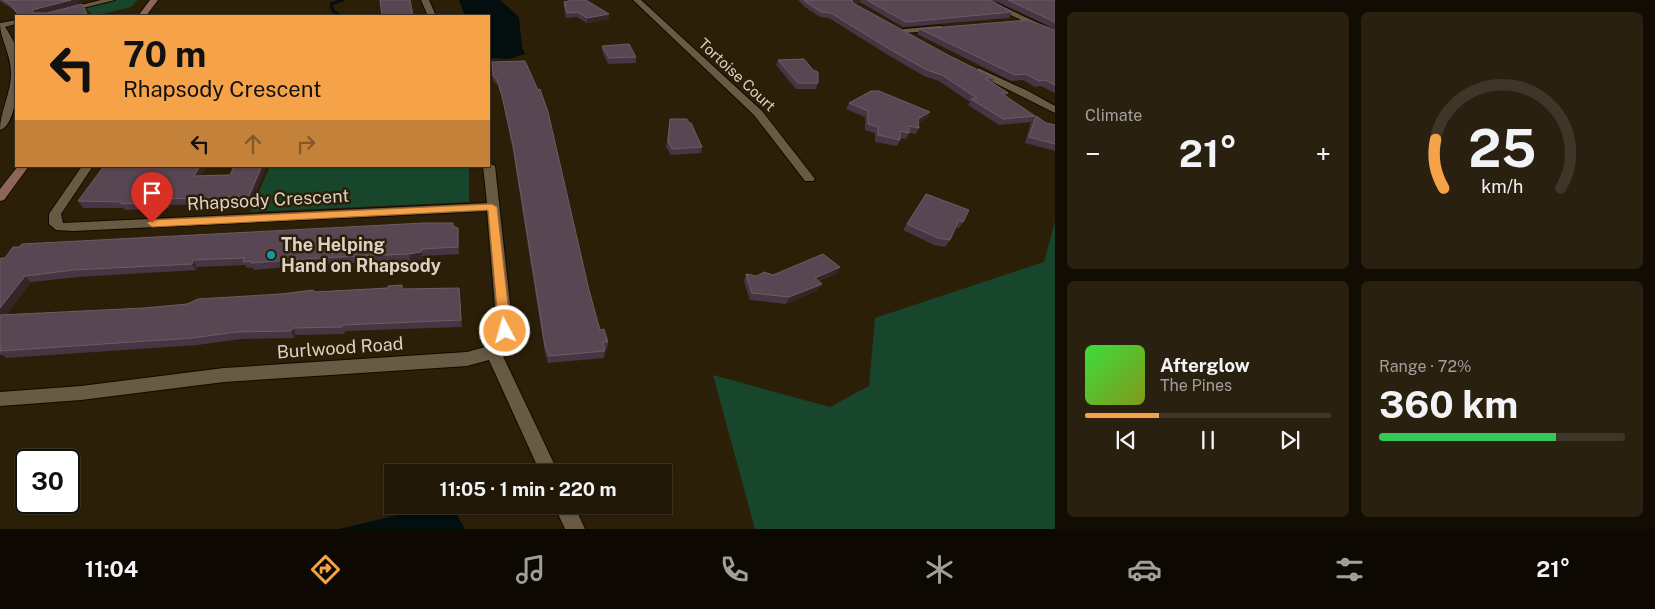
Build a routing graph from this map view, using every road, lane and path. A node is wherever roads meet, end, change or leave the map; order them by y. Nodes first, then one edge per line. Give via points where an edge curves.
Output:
1 (111, 0) edge
2 (154, 0) edge
3 (425, 0) edge
4 (637, 0) edge
5 (983, 0) edge
6 (45, 15) edge
7 (143, 15) edge
8 (432, 15) edge
9 (1027, 20) junction
10 (15, 22) edge
11 (1006, 22) edge
12 (0, 25) edge
13 (894, 26) edge
14 (950, 27) edge
15 (904, 31) junction
16 (1055, 34) edge
17 (918, 39) edge
18 (972, 68) edge
19 (15, 73) edge
20 (15, 85) edge
21 (1055, 110) edge
22 (0, 127) edge
23 (23, 167) edge
24 (87, 167) edge
25 (488, 167) edge
26 (809, 179) dead end
27 (0, 197) edge
28 (492, 207) junction
29 (493, 352) junction
30 (0, 399) edge
31 (545, 464) edge
32 (568, 514) edge
33 (575, 529) edge

1 - 6 street
2 - 7 main road
3 - 8 street
4 - 26 street, Tortoise Court via 758,113
5 - 9 street
9 - 11 street
9 - 16 street
10 - 12 street
12 - 19 street via 11,43
13 - 15 street
14 - 15 street
15 - 17 street
18 - 21 street via 1025,92
20 - 22 street via 8,113
23 - 27 main road
24 - 28 street, Rhapsody Crescent via 55,214 55,224 74,227
25 - 28 street
28 - 29 street via 505,331
29 - 30 street, Burlwood Road via 466,359 224,375 81,393
29 - 31 street
32 - 33 street

